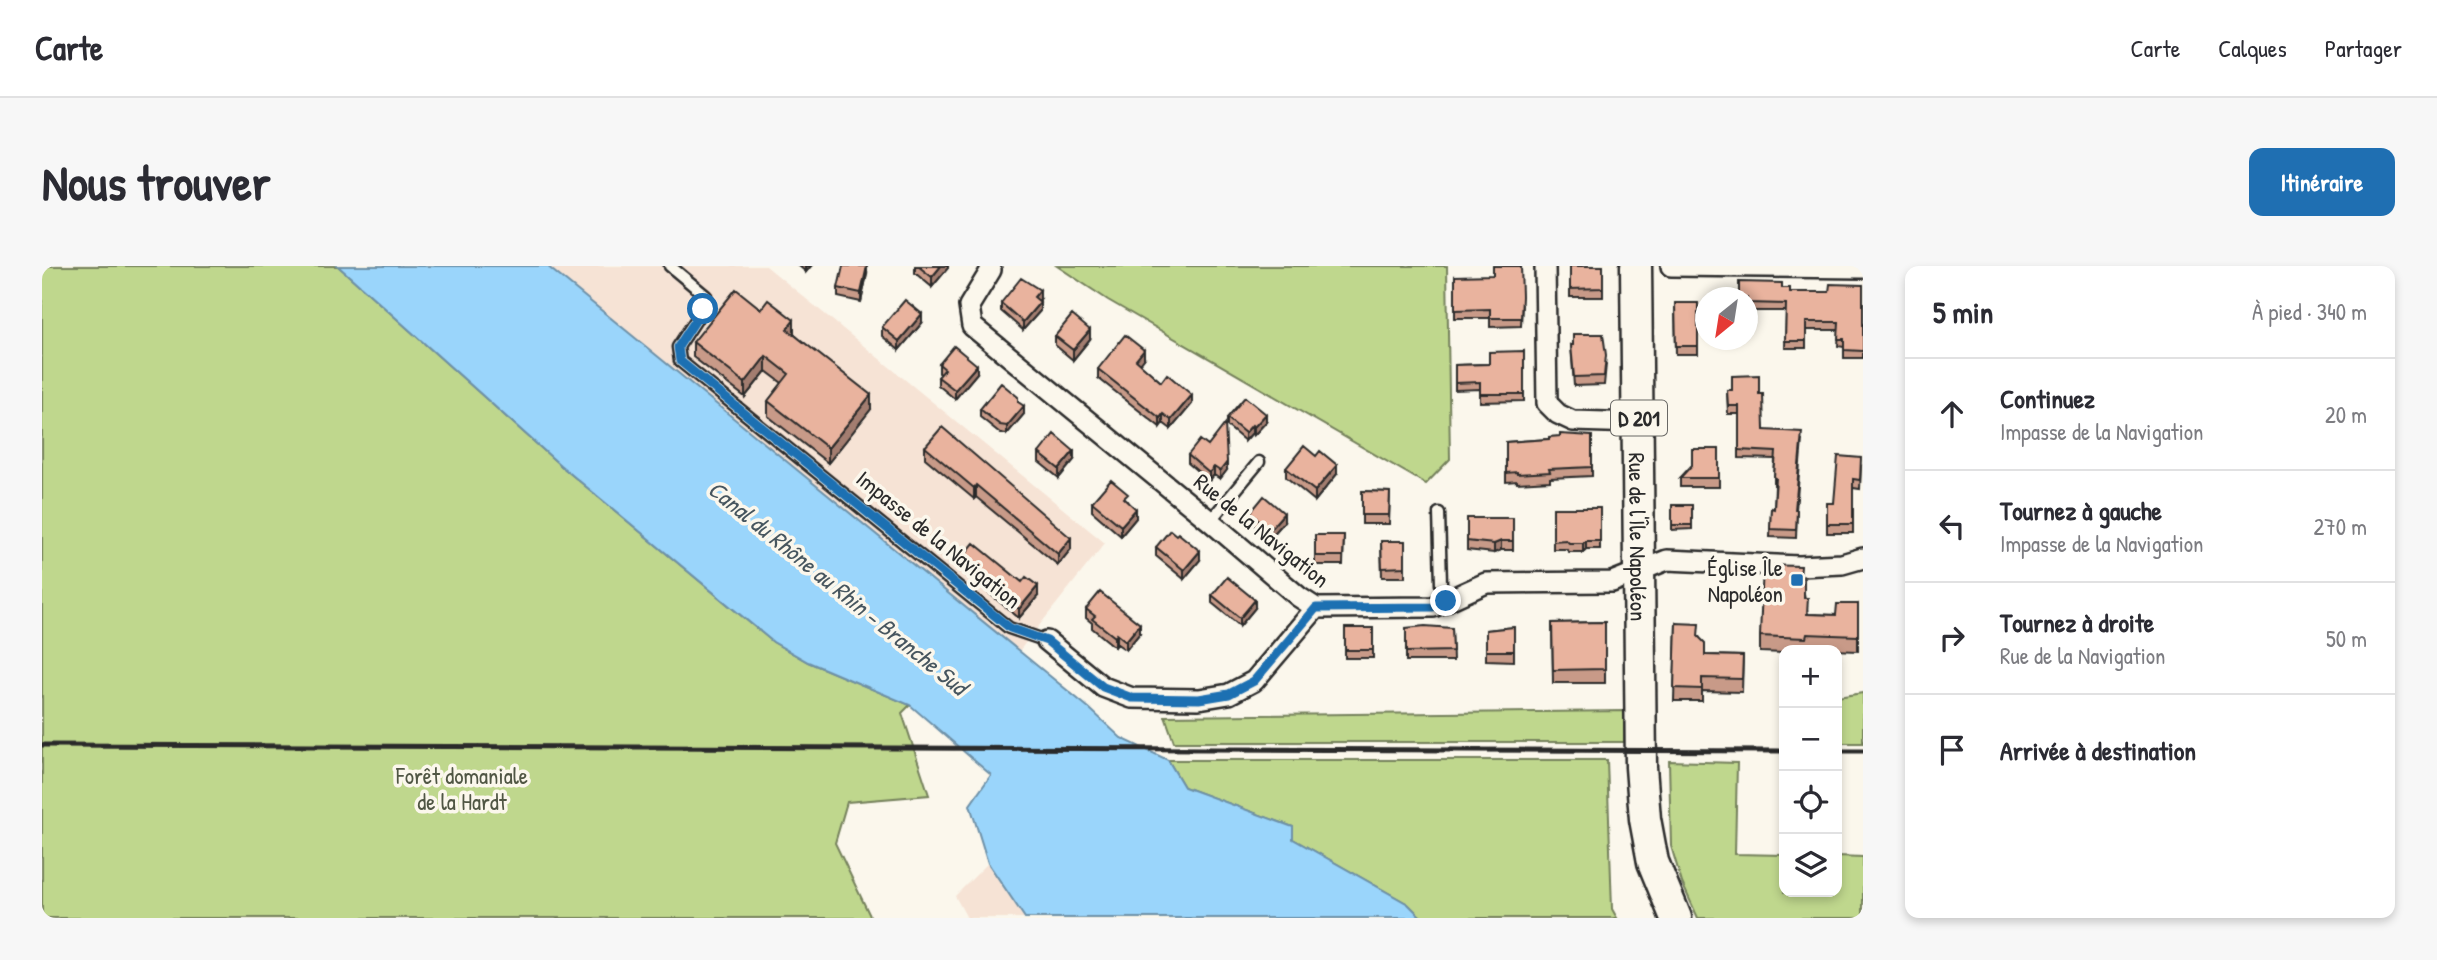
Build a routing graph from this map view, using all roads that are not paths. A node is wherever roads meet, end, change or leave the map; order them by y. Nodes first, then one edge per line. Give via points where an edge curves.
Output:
1 (670, 266) edge
2 (990, 266) edge
3 (1545, 266) edge
4 (1636, 266) edge
5 (1671, 266) edge
6 (1863, 268) edge
7 (1639, 423) junction
8 (1259, 463) dead end
9 (1439, 513) dead end
10 (1210, 521) junction
11 (1863, 558) edge
12 (1640, 571) junction
13 (1446, 601) junction
14 (1316, 608) junction
15 (1047, 641) joint
16 (1676, 918) edge

1 - 15 lane, Impasse de la Navigation via 706,296 703,309 678,347 680,361 1010,628
2 - 10 street, Rue de la Navigation via 969,306 972,326
3 - 7 street via 1548,403 1573,421
4 - 7 main road, Rue de l'Île Napoléon / D 201
5 - 6 street
7 - 12 main road, Rue de l'Île Napoléon / D 201
8 - 10 lane
9 - 13 lane via 1441,583
10 - 14 street, Rue de la Navigation
11 - 12 street, Rue de la Navigation via 1798,566 1667,560
12 - 13 street, Rue de la Navigation via 1612,582 1486,583
12 - 16 main road, Rue de l'Île Napoléon / D 201 via 1645,819 1653,862
13 - 14 street, Rue de la Navigation via 1433,607
14 - 15 street, Impasse de la Navigation via 1254,681 1229,694 1199,699 1132,698 1103,687

